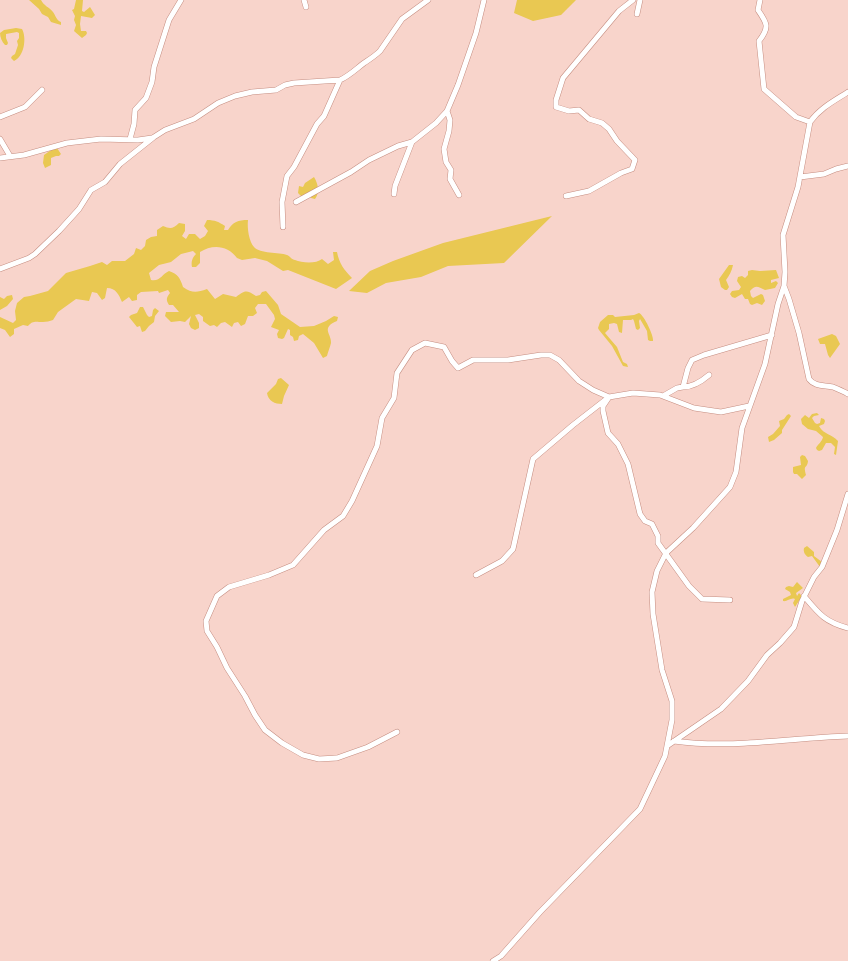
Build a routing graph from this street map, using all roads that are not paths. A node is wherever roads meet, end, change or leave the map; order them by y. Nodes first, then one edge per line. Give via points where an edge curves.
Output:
1 (181, 0) edge
2 (304, 0) edge
3 (428, 0) edge
4 (484, 0) edge
5 (633, 0) edge
6 (640, 0) edge
7 (760, 0) edge
8 (306, 7) dead end
9 (637, 14) dead end
10 (340, 80) junction
11 (42, 90) dead end
12 (848, 92) edge
13 (447, 111) junction
14 (0, 117) edge
15 (810, 122) junction
16 (154, 137) junction
17 (0, 139) edge
18 (130, 139) junction
19 (412, 142) junction
20 (10, 156) junction
21 (0, 158) edge
22 (848, 166) edge
23 (800, 177) junction
24 (394, 194) dead end
25 (459, 195) dead end
26 (566, 196) dead end
27 (296, 202) dead end
28 (283, 227) dead end
29 (0, 268) edge
30 (784, 286) junction
31 (772, 334) junction
32 (709, 375) dead end
33 (683, 387) junction
34 (848, 394) edge
35 (663, 396) junction
36 (609, 397) junction
37 (749, 406) junction
38 (848, 494) edge
39 (666, 554) junction
40 (476, 575) dead end
41 (804, 596) junction
42 (730, 600) dead end
43 (848, 628) edge
44 (397, 732) dead end
45 (848, 736) edge
46 (674, 741) junction
47 (667, 746) junction
48 (493, 961) edge

1 - 18 street via 169,20 146,98 135,110
2 - 8 street
3 - 10 street via 402,19 376,55
4 - 13 street via 476,34
5 - 26 street via 619,11 563,78 556,100 556,107 569,111 579,110 589,119 602,123 609,129 635,160 632,169 589,191
6 - 9 street
7 - 15 street via 758,10 766,21 766,32 759,41 764,89 796,117
10 - 16 street via 294,83 276,90 235,96 218,103 194,119
10 - 28 street via 324,116 287,176 282,202
11 - 14 street via 25,107
12 - 15 street via 816,113
13 - 19 street
13 - 25 street via 450,120 444,149 446,162 451,170 450,179
15 - 23 street
16 - 18 street via 144,140
16 - 29 street via 120,164 105,182 91,190 79,209 35,254
17 - 20 street
18 - 20 street via 66,143 32,154
19 - 24 street
19 - 27 street via 369,160
20 - 21 street
22 - 23 street via 824,174
23 - 30 street via 783,235
30 - 31 street
30 - 34 street via 790,299 809,379 817,385 833,387
31 - 33 street via 692,360
31 - 37 street via 765,364
32 - 33 street via 688,387
33 - 35 street
35 - 36 street via 633,393
35 - 37 street via 694,408 721,412
36 - 39 street via 603,406 608,433 618,444 628,464 640,514 645,521 652,524 658,536 658,543
36 - 40 street via 533,459 513,549 502,560
36 - 44 street via 579,381 560,360 550,355 508,360 473,360 458,368 444,347 425,344 412,350 397,373 394,398 382,418 377,446 343,516 324,530 293,565 229,587 217,596 206,621 208,631 255,715 265,730 282,743 303,756 319,759 337,758 368,747
37 - 39 street via 742,428 736,472 730,487
38 - 41 street via 822,567
39 - 42 street via 689,586 702,599
39 - 47 street via 657,571 652,592 662,670 672,701 672,720
41 - 43 street via 829,621
41 - 46 street via 794,627 767,655 738,693 721,709
45 - 46 street via 726,744
46 - 47 street
47 - 48 street via 665,756 640,809 501,956

